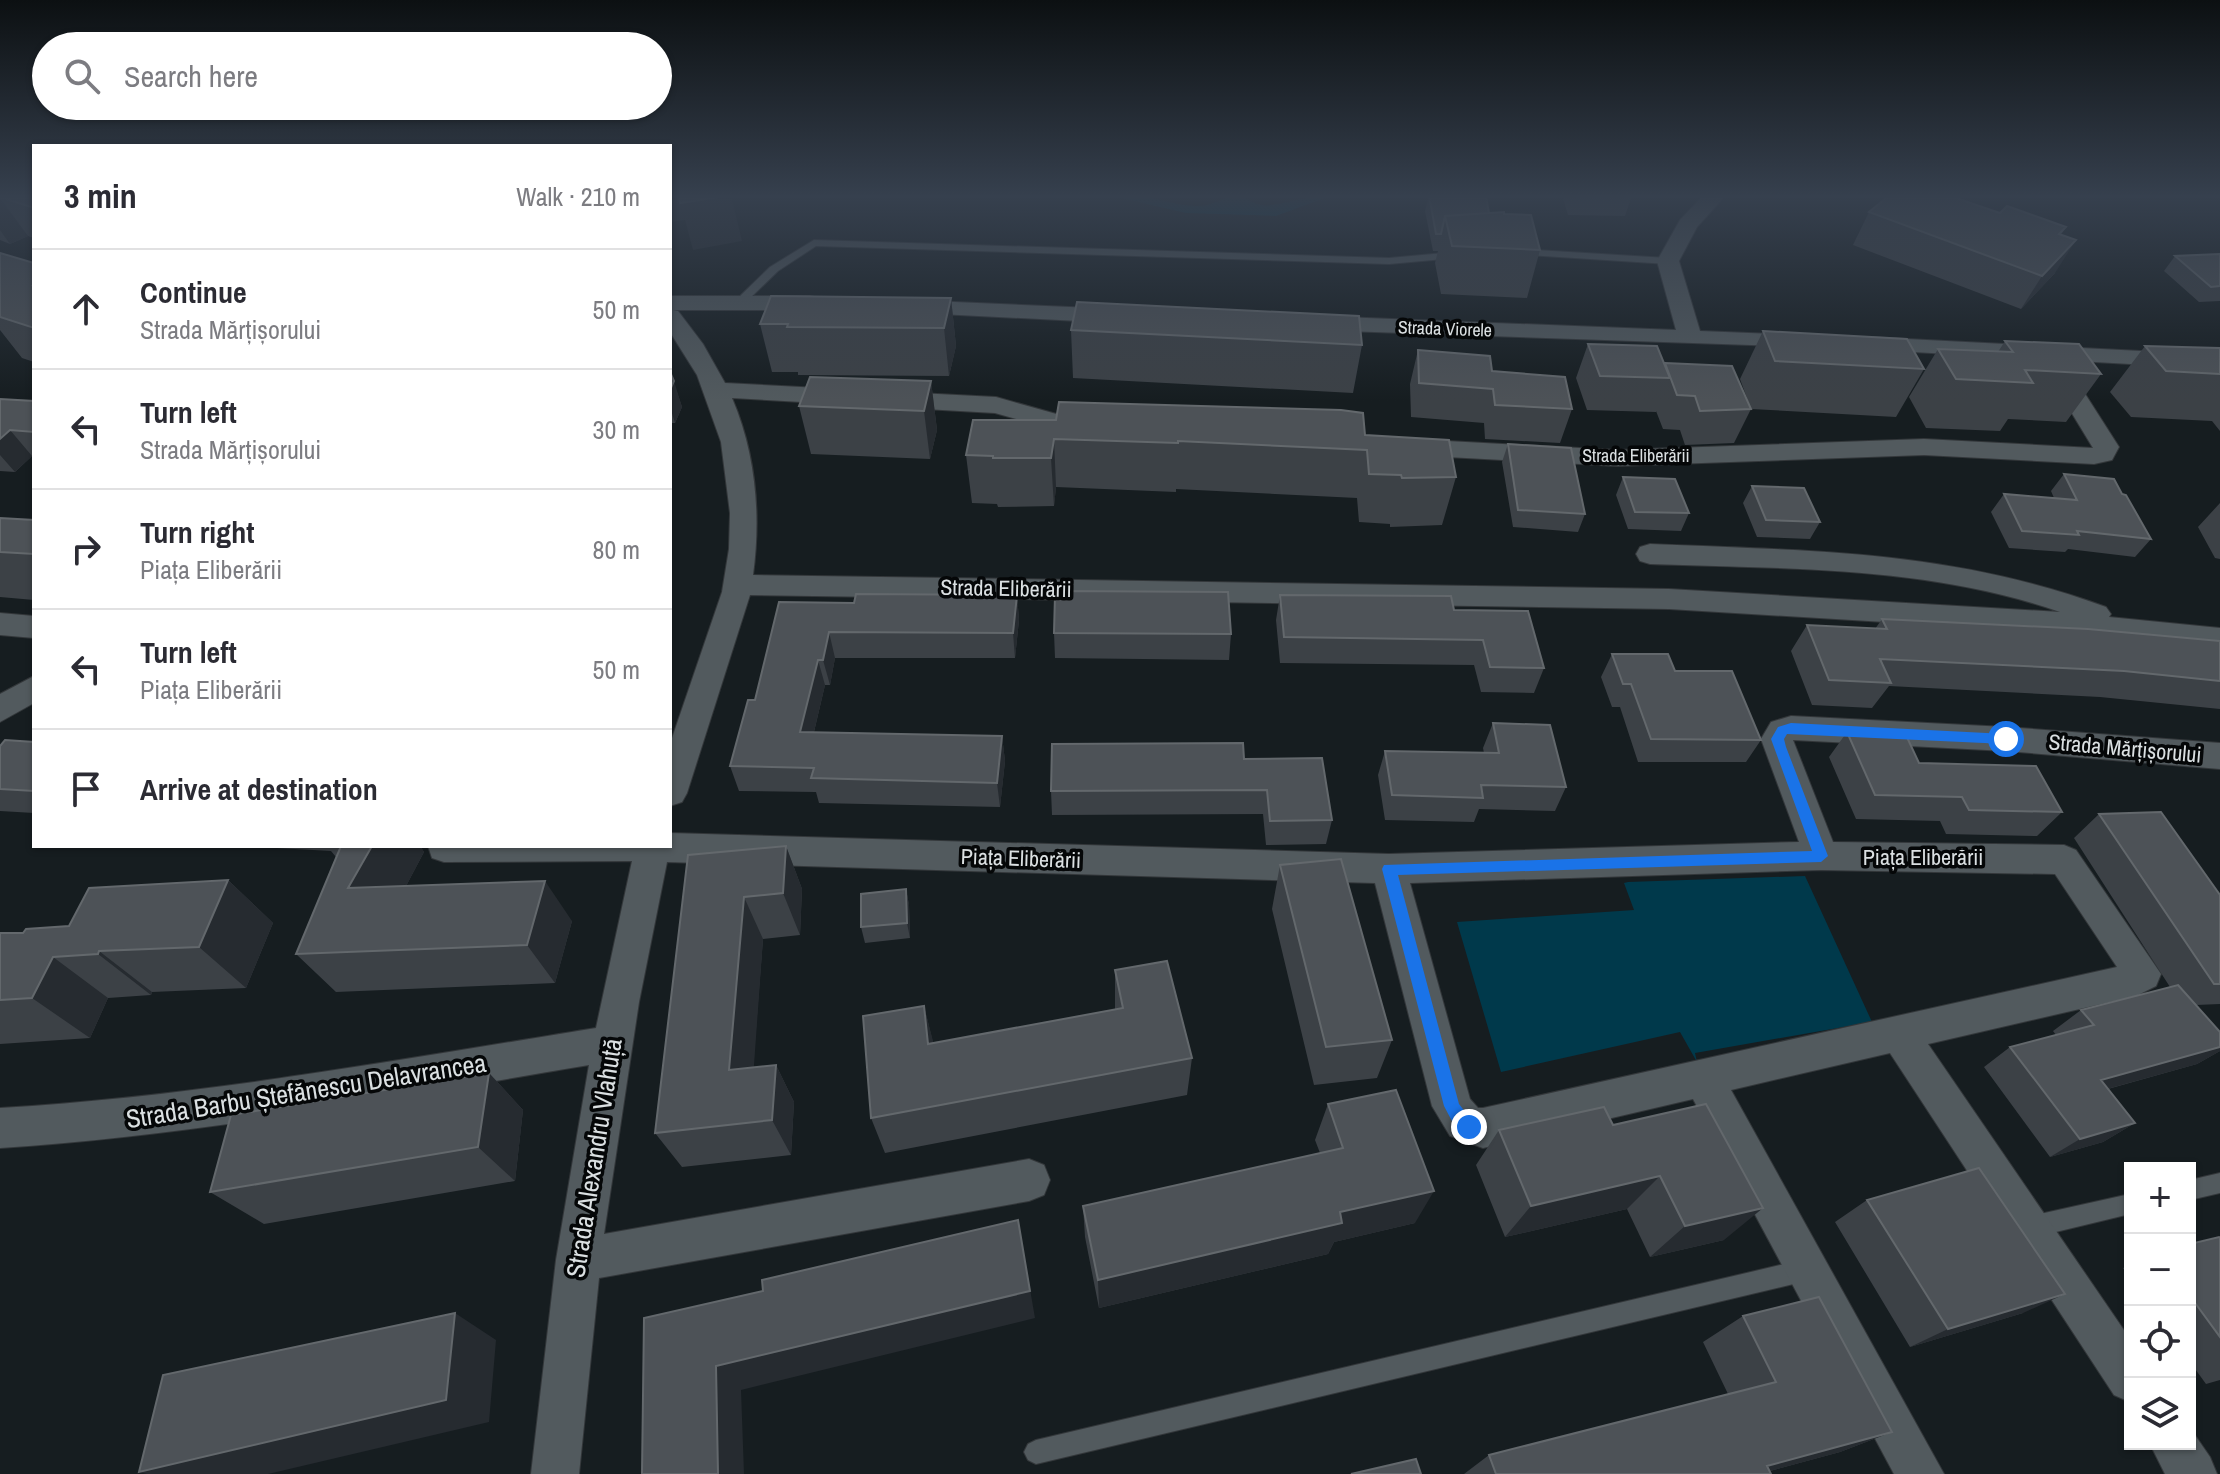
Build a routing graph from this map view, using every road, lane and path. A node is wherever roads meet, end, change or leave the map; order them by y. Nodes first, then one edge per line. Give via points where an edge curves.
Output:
1 (782, 264) edge
2 (1669, 264) edge
3 (741, 301) junction
4 (672, 303) edge
5 (826, 304) edge
6 (886, 306) edge
7 (1137, 316) edge
8 (672, 319) edge
9 (1294, 323) edge
10 (1690, 338) junction
11 (1818, 343) edge
12 (1848, 344) edge
13 (2048, 354) junction
14 (672, 362) edge
15 (703, 362) junction
16 (2220, 362) edge
17 (718, 390) junction
18 (1122, 427) edge
19 (1388, 446) edge
20 (1650, 554) dead end
21 (738, 585) junction
22 (0, 624) edge
23 (32, 627) edge
24 (2138, 629) junction
25 (2220, 639) edge
26 (32, 689) edge
27 (0, 710) edge
28 (2220, 756) edge
29 (672, 787) edge
30 (652, 848) edge
31 (672, 848) edge
32 (1821, 856) junction
33 (1389, 869) junction
34 (1898, 1032) junction
35 (610, 1044) junction
36 (1703, 1078) junction
37 (0, 1128) edge
38 (1029, 1180) dead end
39 (2220, 1183) edge
40 (2196, 1189) edge
41 (2124, 1205) edge
42 (2029, 1227) junction
43 (578, 1260) junction
44 (1806, 1270) junction
45 (2129, 1378) edge
46 (2177, 1450) edge
47 (1036, 1452) dead end
48 (555, 1474) edge
49 (1920, 1474) edge
50 (2193, 1474) edge

1 - 3 lane
2 - 10 street
3 - 4 street
3 - 5 street
6 - 7 street
8 - 15 street
9 - 10 street, Strada Viorele
10 - 11 street, Strada Viorele
12 - 13 street
13 - 16 street
13 - 19 street, Strada Eliberării via 2106,447 2103,454 1924,447 1617,458
14 - 15 street
15 - 17 street
17 - 18 street via 996,405 1059,423
17 - 21 street via 733,436 741,491
20 - 24 street, Strada Eliberării via 1872,564 1947,574 2023,589
21 - 24 street, Strada Eliberării via 1669,599
21 - 29 street
22 - 23 street
24 - 25 street, Strada Eliberării
26 - 27 street
28 - 32 street, Strada Mărțișorului via 1791,728 1777,739
30 - 35 street, Strada Alexandru Vlahuță
31 - 33 street, Piața Eliberării
32 - 33 street, Piața Eliberării
32 - 34 street, Piața Eliberării via 2064,860 2142,971 2136,979
33 - 36 street, Piața Eliberării via 1452,1106 1469,1127
34 - 36 street, Piața Eliberării
34 - 42 street
35 - 37 street, Strada Barbu Ștefănescu Delavrancea via 210,1110
35 - 43 street, Strada Alexandru Vlahuță
36 - 44 street
38 - 43 street
39 - 40 lane
41 - 42 lane
42 - 45 street
43 - 48 street, Strada Alexandru Vlahuță
44 - 47 lane
44 - 49 street
46 - 50 street

